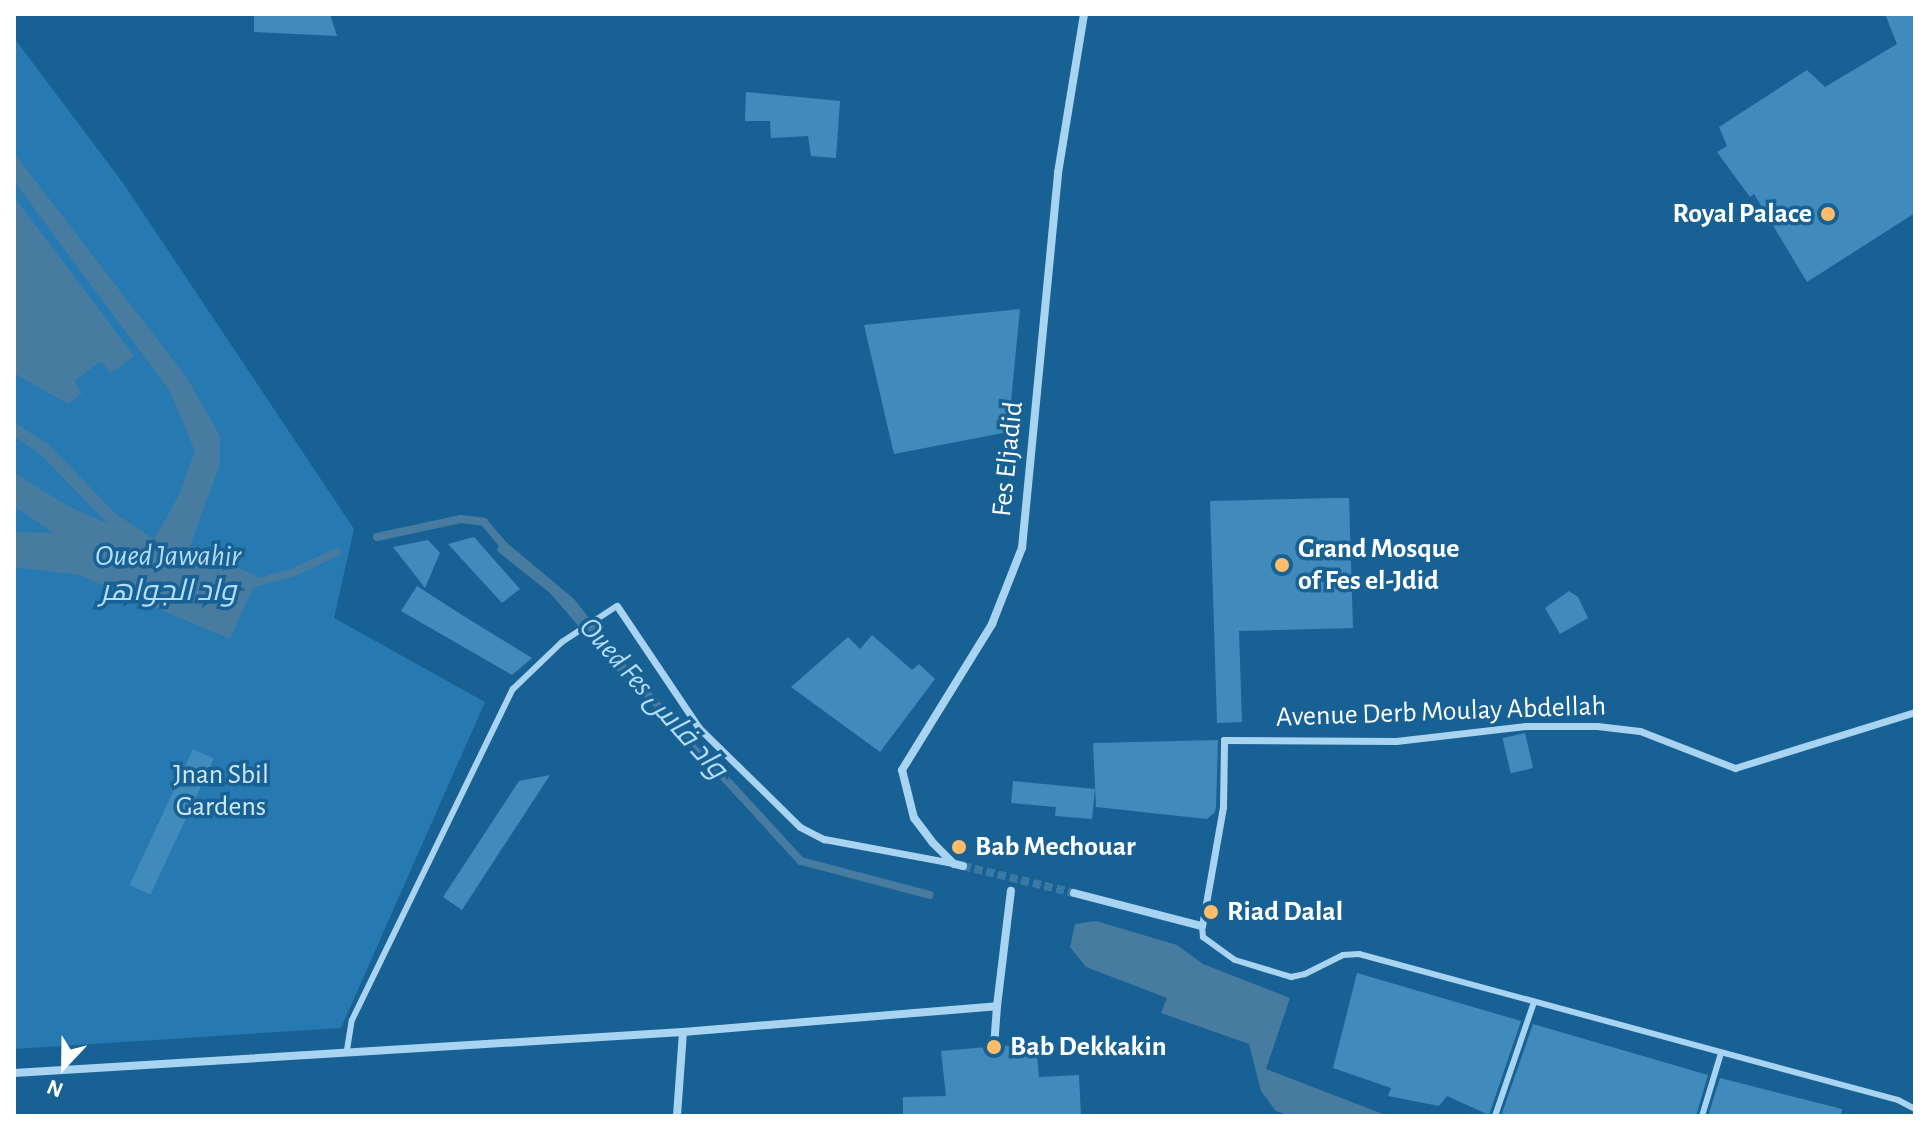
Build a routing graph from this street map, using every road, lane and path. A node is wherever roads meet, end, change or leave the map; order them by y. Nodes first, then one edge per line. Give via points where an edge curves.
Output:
1 (1084, 14) edge
2 (617, 606) joint
3 (1915, 712) edge
4 (959, 865) joint
5 (1011, 891) dead end
6 (1074, 893) tunnel mouth
7 (1202, 926) junction
8 (1534, 1002) junction
9 (997, 1006) junction
10 (683, 1032) junction
11 (994, 1047) dead end
12 (347, 1050) junction
13 (1721, 1053) junction
14 (14, 1073) edge
15 (1915, 1109) edge
16 (677, 1116) edge
17 (1495, 1116) edge
18 (1702, 1116) edge

1 - 4 street, Fes Eljadid via 1058,173 1022,548 992,624 902,770 914,818
2 - 4 street via 699,728 800,827 824,839
2 - 12 lane via 562,642 513,689 352,1020
3 - 7 street, Avenue Derb Moulay Abdellah via 1735,768 1640,731 1597,726 1526,726 1396,741 1224,740 1223,807
5 - 9 street
6 - 7 street
7 - 8 lane via 1203,937 1235,960 1291,977 1343,955 1359,954
8 - 13 lane
8 - 17 lane
9 - 10 street
9 - 11 street
10 - 12 street
10 - 16 street
12 - 14 street
13 - 15 lane
13 - 18 lane

